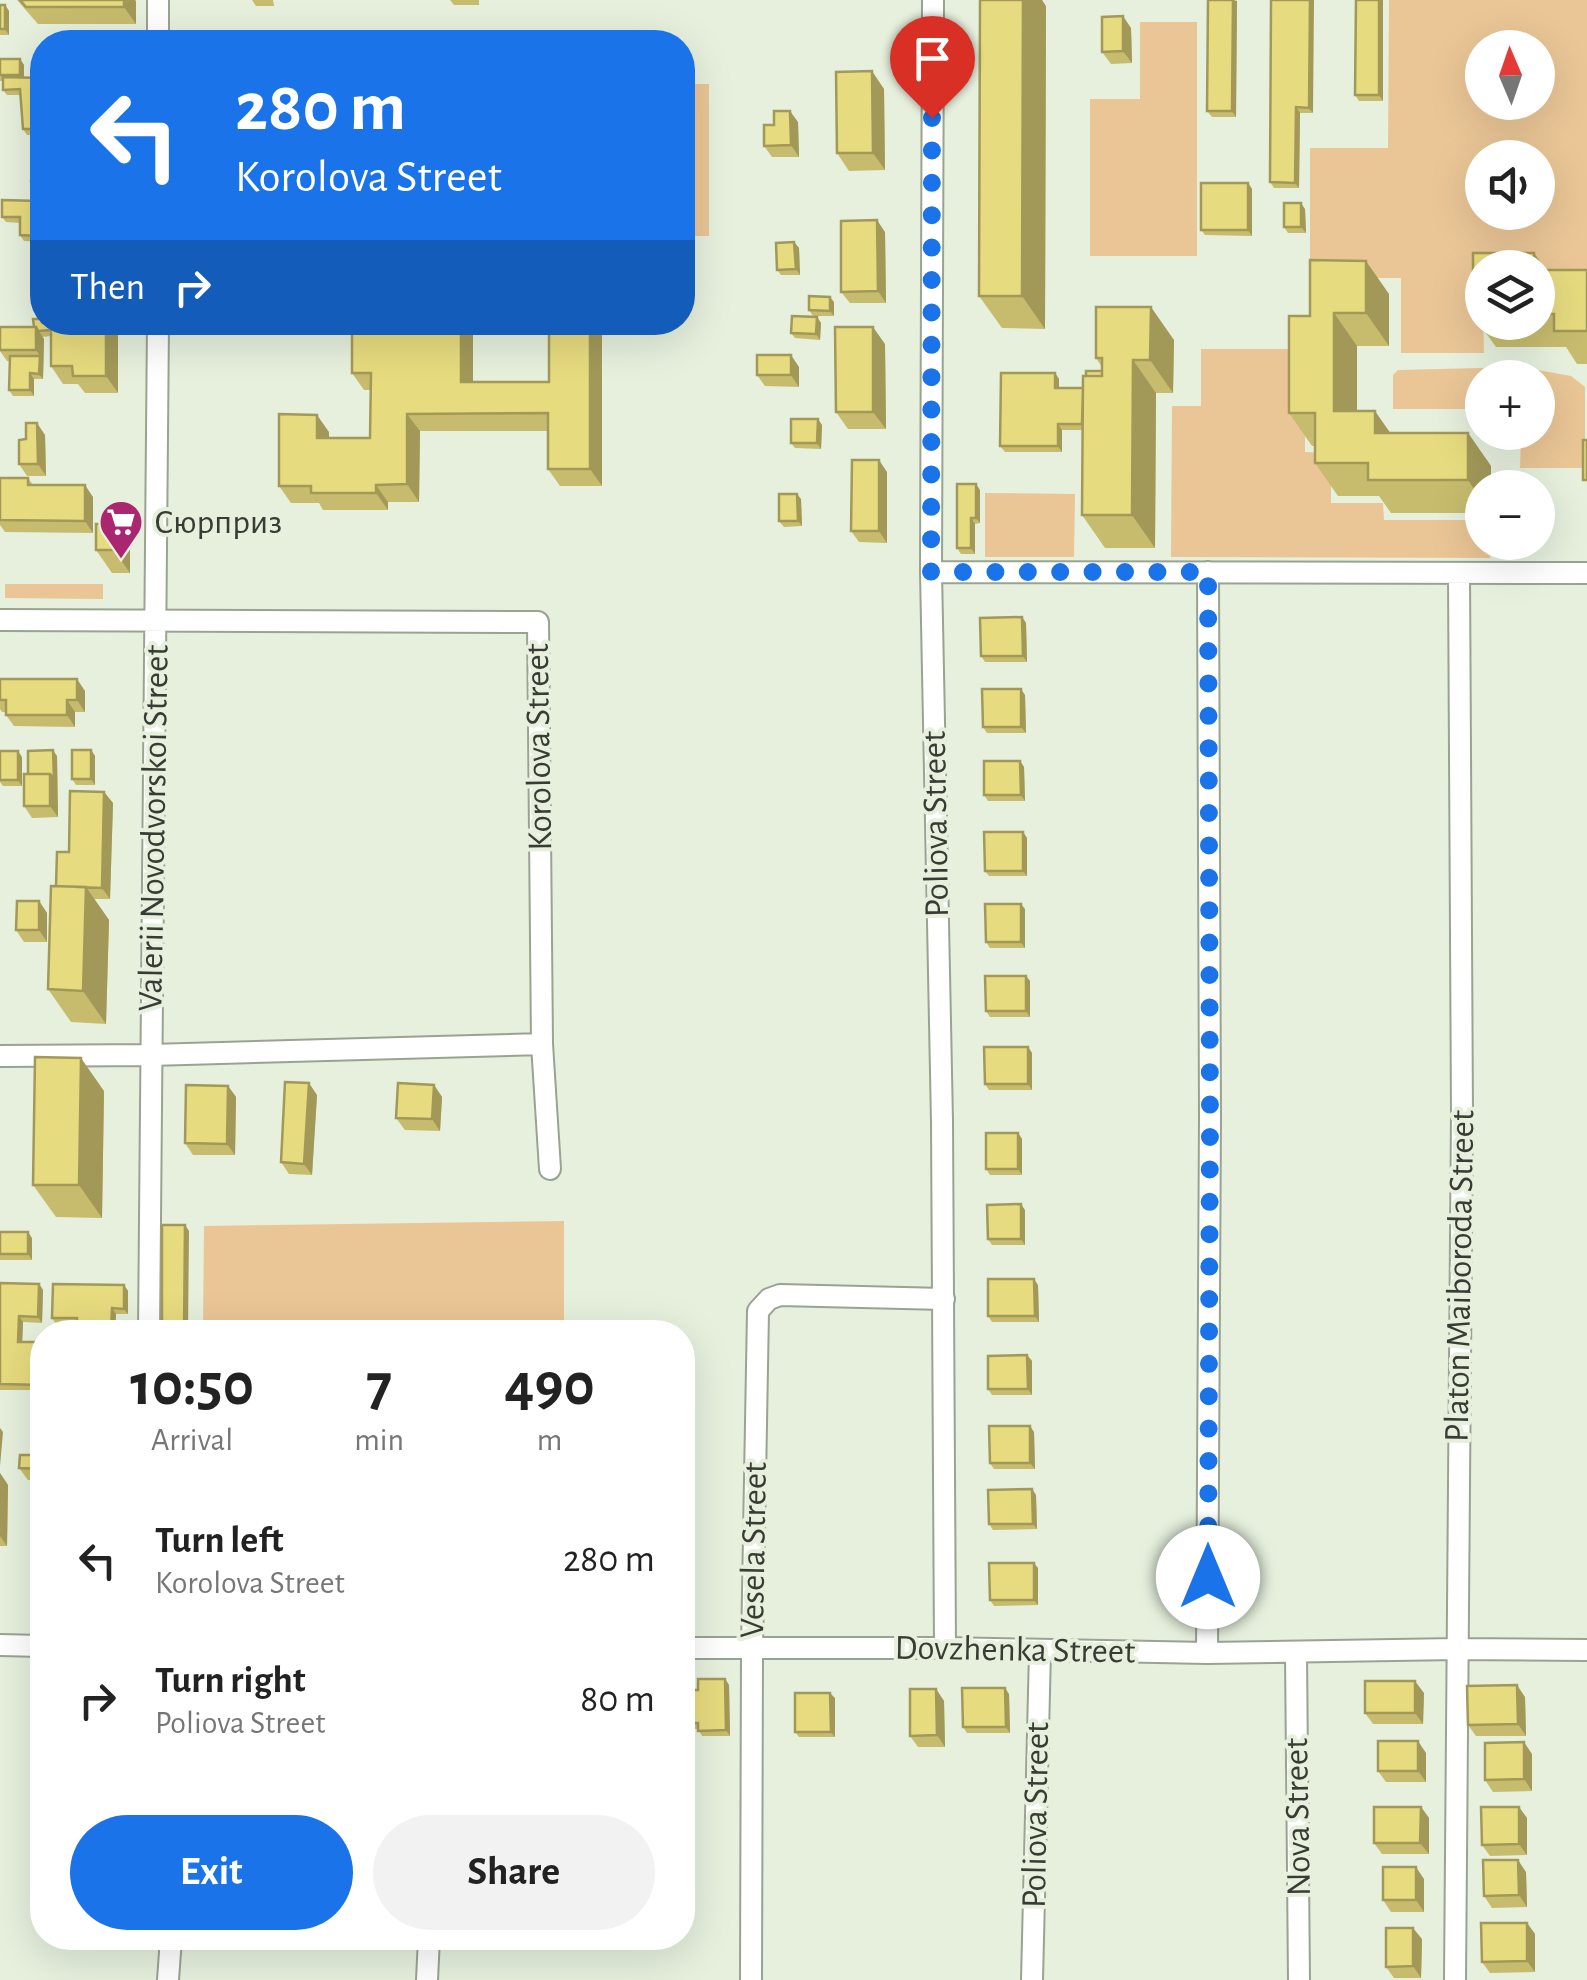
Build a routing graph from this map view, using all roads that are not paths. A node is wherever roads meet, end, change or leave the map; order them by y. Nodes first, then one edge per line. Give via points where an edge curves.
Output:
1 (158, 0) edge
2 (933, 0) edge
3 (158, 30) edge
4 (158, 335) edge
5 (931, 572) junction
6 (1208, 572) junction
7 (1460, 573) junction
8 (1587, 574) edge
9 (0, 620) edge
10 (156, 621) junction
11 (542, 1044) junction
12 (152, 1055) junction
13 (0, 1056) edge
14 (550, 1169) dead end
15 (944, 1299) junction
16 (149, 1320) edge
17 (0, 1645) edge
18 (30, 1646) edge
19 (695, 1648) edge
20 (752, 1648) junction
21 (945, 1648) junction
22 (1456, 1649) junction
23 (1587, 1650) edge
24 (1040, 1651) junction
25 (1207, 1653) junction
26 (1296, 1653) junction
27 (169, 1950) edge
28 (429, 1950) edge
29 (168, 1980) edge
30 (426, 1980) edge
31 (752, 1980) edge
32 (1032, 1980) edge
33 (1300, 1980) edge
34 (1455, 1980) edge

1 - 3 street
2 - 5 street, Poliova Street
4 - 10 street, Valerii Novodvorskoi Street
5 - 6 street
5 - 15 street, Poliova Street
6 - 7 street
6 - 25 street
7 - 8 street
7 - 22 street, Platon Maiboroda Street
9 - 10 street, Korolova Street
10 - 11 street, Korolova Street via 538,622
10 - 12 street, Valerii Novodvorskoi Street
11 - 12 street
11 - 14 street, Korolova Street
12 - 13 street
12 - 16 street, Valerii Novodvorskoi Street
15 - 20 street, Vesela Street via 780,1295 761,1306
15 - 21 street, Poliova Street
17 - 18 street
19 - 20 street, Dovzhenka Street
20 - 21 street, Dovzhenka Street
20 - 31 street, Vesela Street
21 - 24 street, Dovzhenka Street
22 - 23 street, Dovzhenka Street
22 - 26 street, Dovzhenka Street
22 - 34 street, Platon Maiboroda Street
24 - 25 street, Dovzhenka Street
24 - 32 street, Poliova Street
25 - 26 street, Dovzhenka Street
26 - 33 street, Nova Street
27 - 29 street
28 - 30 street

